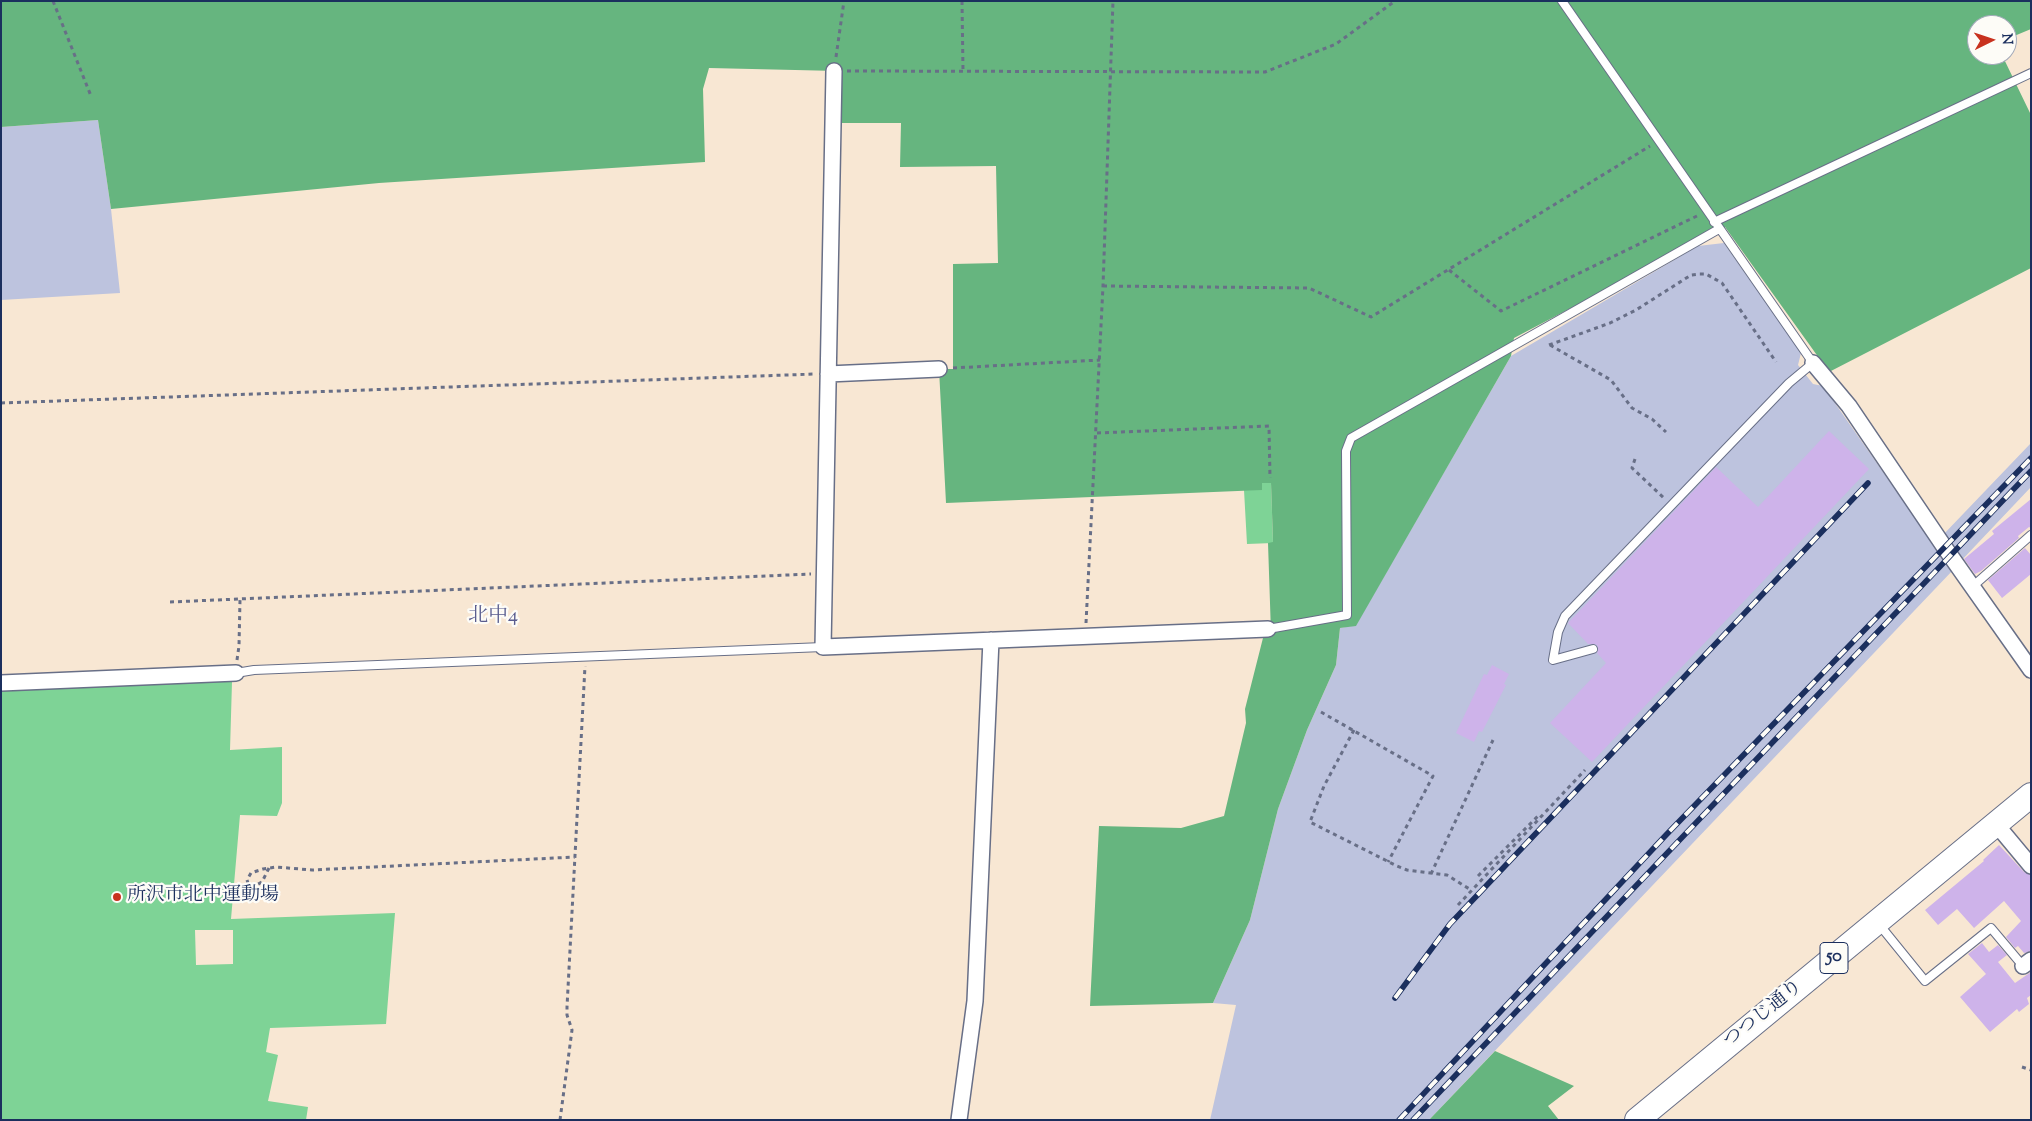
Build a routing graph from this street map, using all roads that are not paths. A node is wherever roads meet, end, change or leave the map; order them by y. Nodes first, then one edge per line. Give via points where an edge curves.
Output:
1 (1562, 1) edge
2 (834, 71) road end
3 (2031, 73) edge
4 (1714, 222) junction
5 (1719, 229) junction
6 (1813, 363) junction
7 (939, 369) road end
8 (828, 374) junction
9 (2031, 535) edge
10 (1972, 587) junction
11 (1268, 630) joint
12 (991, 640) junction
13 (823, 647) junction
14 (1593, 649) dead end
15 (2031, 670) edge
16 (236, 673) joint
17 (1, 683) edge
18 (2031, 796) edge
19 (1996, 824) junction
20 (2031, 866) edge
21 (1877, 922) junction
22 (2027, 963) edge
23 (959, 1120) edge
24 (1637, 1120) edge

1 - 4 lane
2 - 8 street
3 - 4 lane
4 - 5 lane
5 - 6 lane
5 - 11 lane via 1351,438 1346,451 1347,615
6 - 10 street via 1849,406
6 - 14 lane via 1789,383 1565,616 1558,632 1553,660
7 - 8 street
8 - 13 street
9 - 10 lane
10 - 15 street
11 - 12 street
12 - 13 street
12 - 23 street via 975,1001
13 - 16 lane
16 - 17 street
18 - 19 main road, つつじ通り / 50
19 - 20 street
19 - 21 main road, つつじ通り / 50
21 - 22 lane via 1925,980 1991,928
21 - 24 main road, つつじ通り / 50

